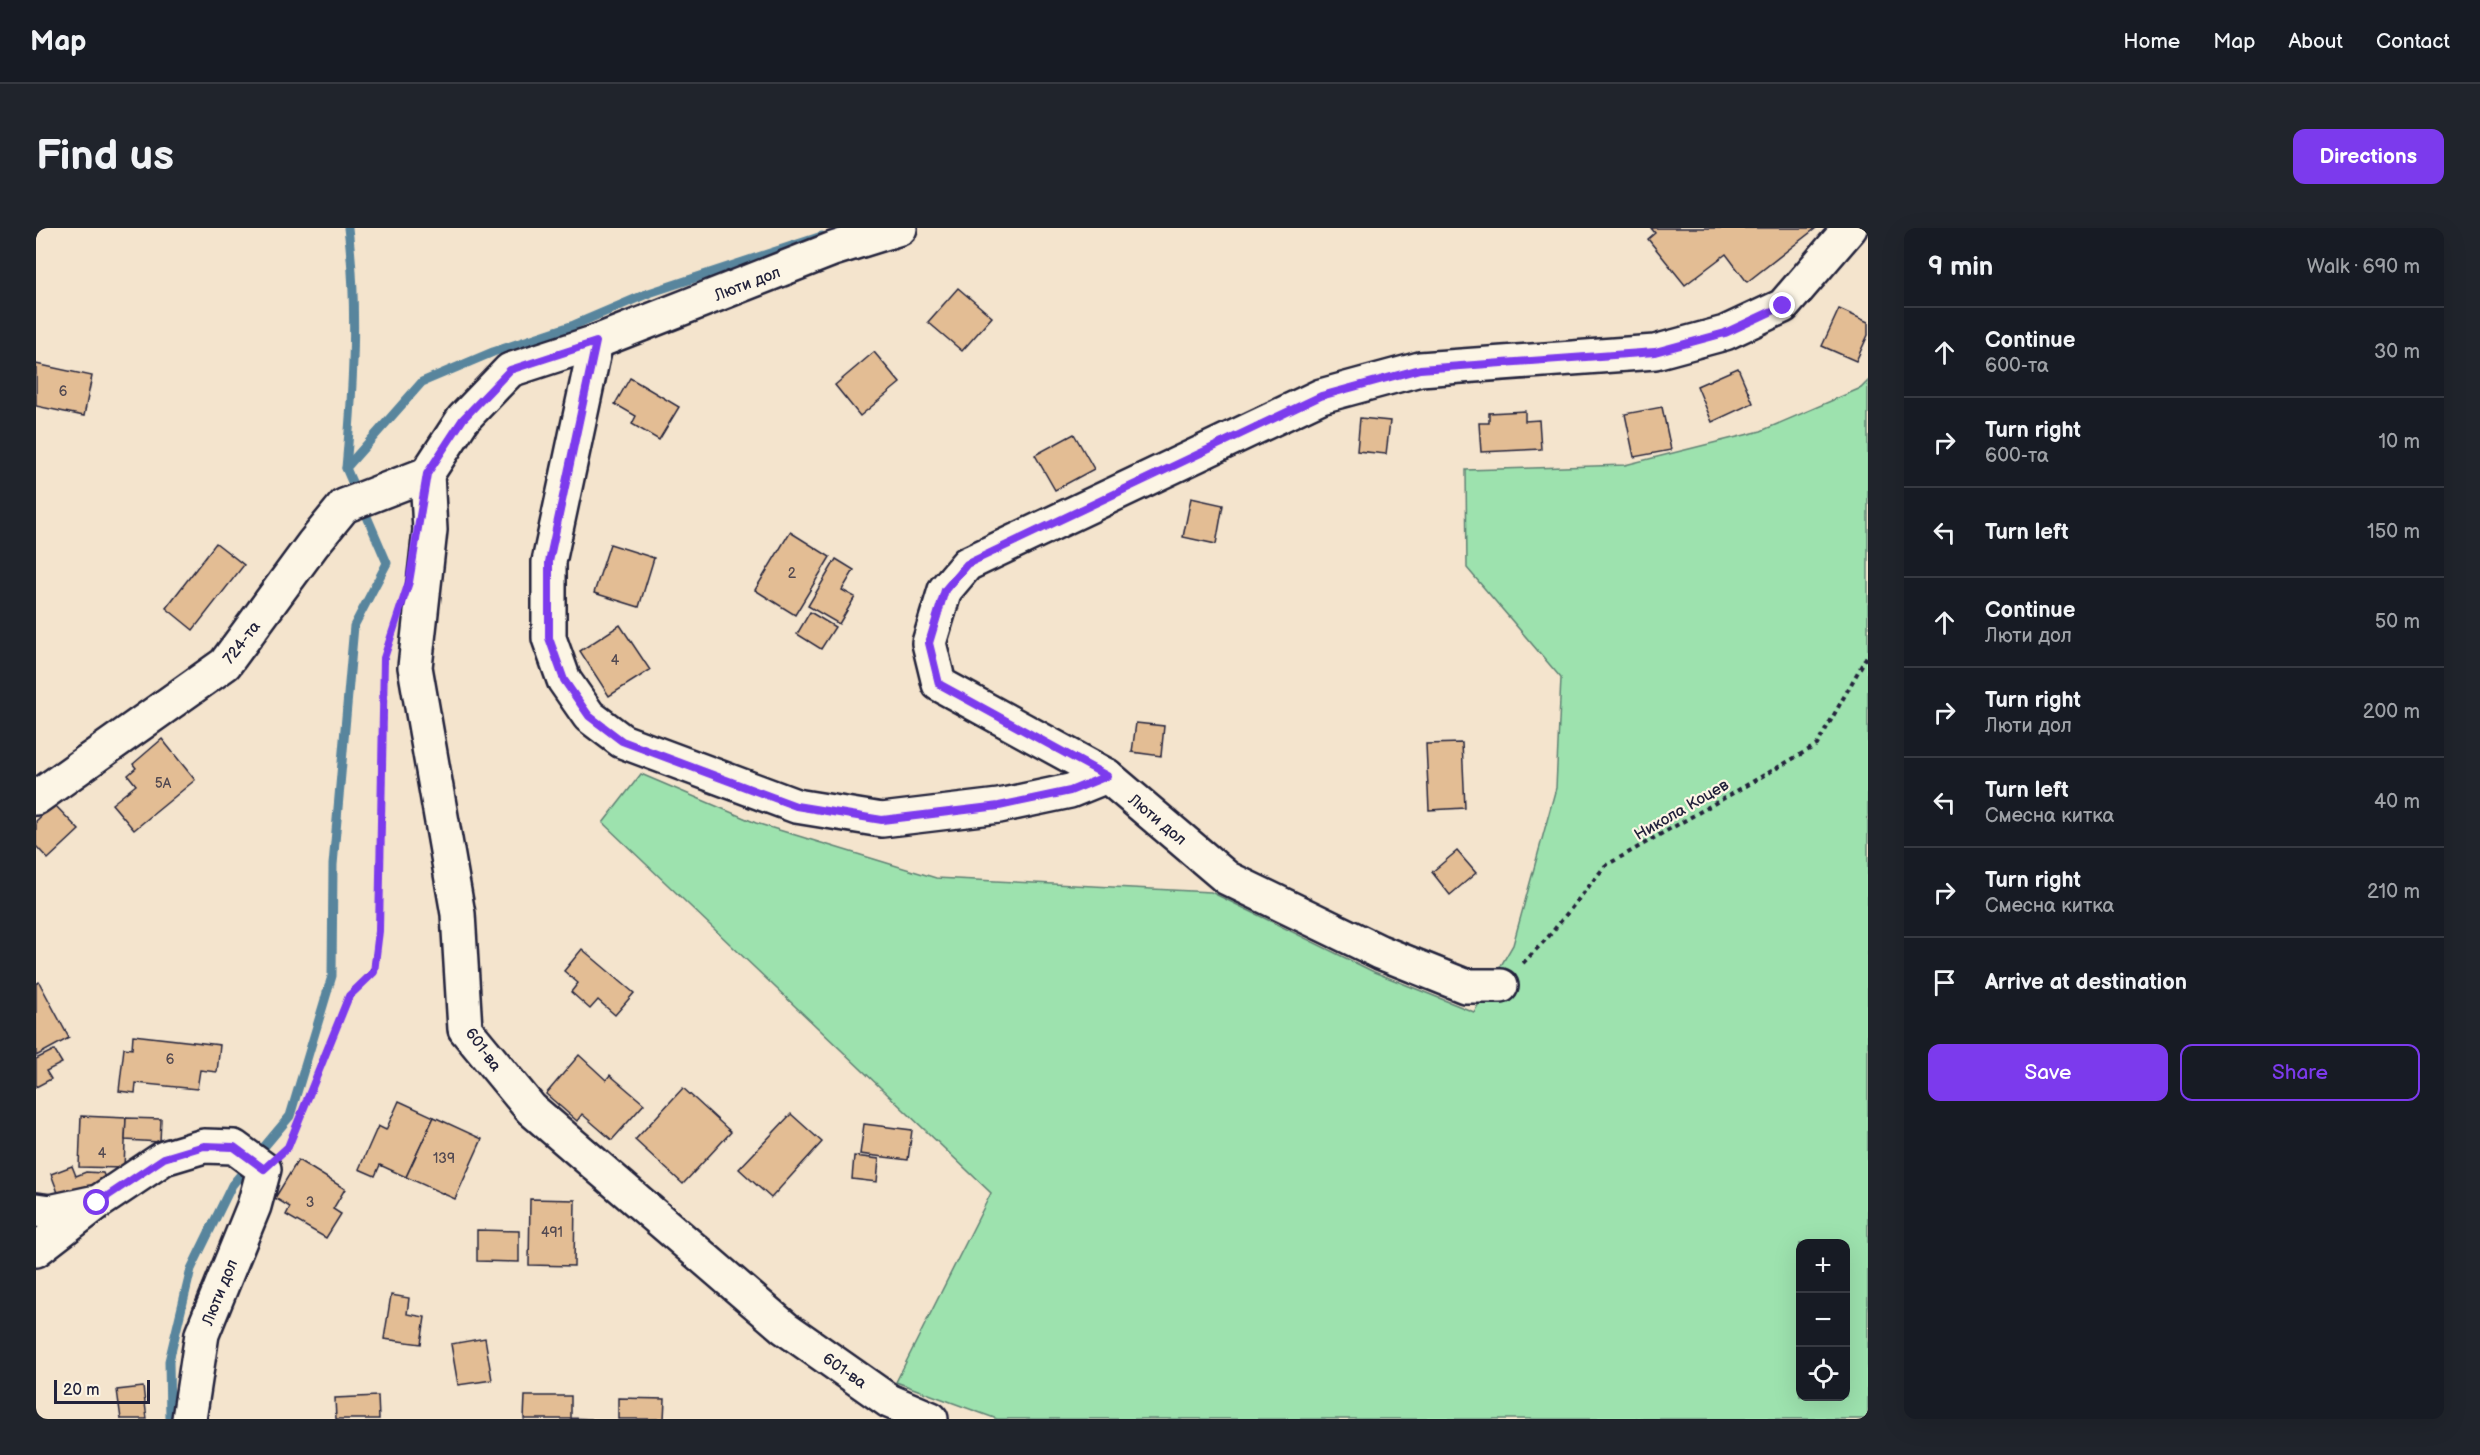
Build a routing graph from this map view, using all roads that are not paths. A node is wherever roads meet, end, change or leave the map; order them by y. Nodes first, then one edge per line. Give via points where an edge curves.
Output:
1 (900, 228) edge
2 (1850, 228) edge
3 (596, 342) junction
4 (427, 474) junction
5 (1107, 776) junction
6 (36, 798) edge
7 (1500, 986) road end
8 (97, 1203) junction
9 (36, 1210) edge
10 (36, 1250) edge
11 (189, 1419) edge
12 (931, 1419) edge

1 - 3 street, Люти дол via 833,249
2 - 5 street, Люти дол via 1783,306 1725,333 1655,352 1420,369 1321,396 967,564 945,590 929,643 939,684
3 - 4 street, Люти дол via 510,370 463,419
3 - 5 street via 549,562 549,638 564,680 589,716 622,741 796,806 882,820 999,806 1070,791
4 - 6 street, 724-та via 344,506 225,664
4 - 12 street, 601-ва via 430,530 415,668 458,914 465,1029 531,1109 776,1321 889,1401
5 - 7 street, Люти дол via 1227,878 1380,952 1464,986
8 - 9 street via 50,1212
8 - 10 street
8 - 11 street, Люти дол via 164,1158 204,1146 234,1147 264,1169 254,1206 202,1334

